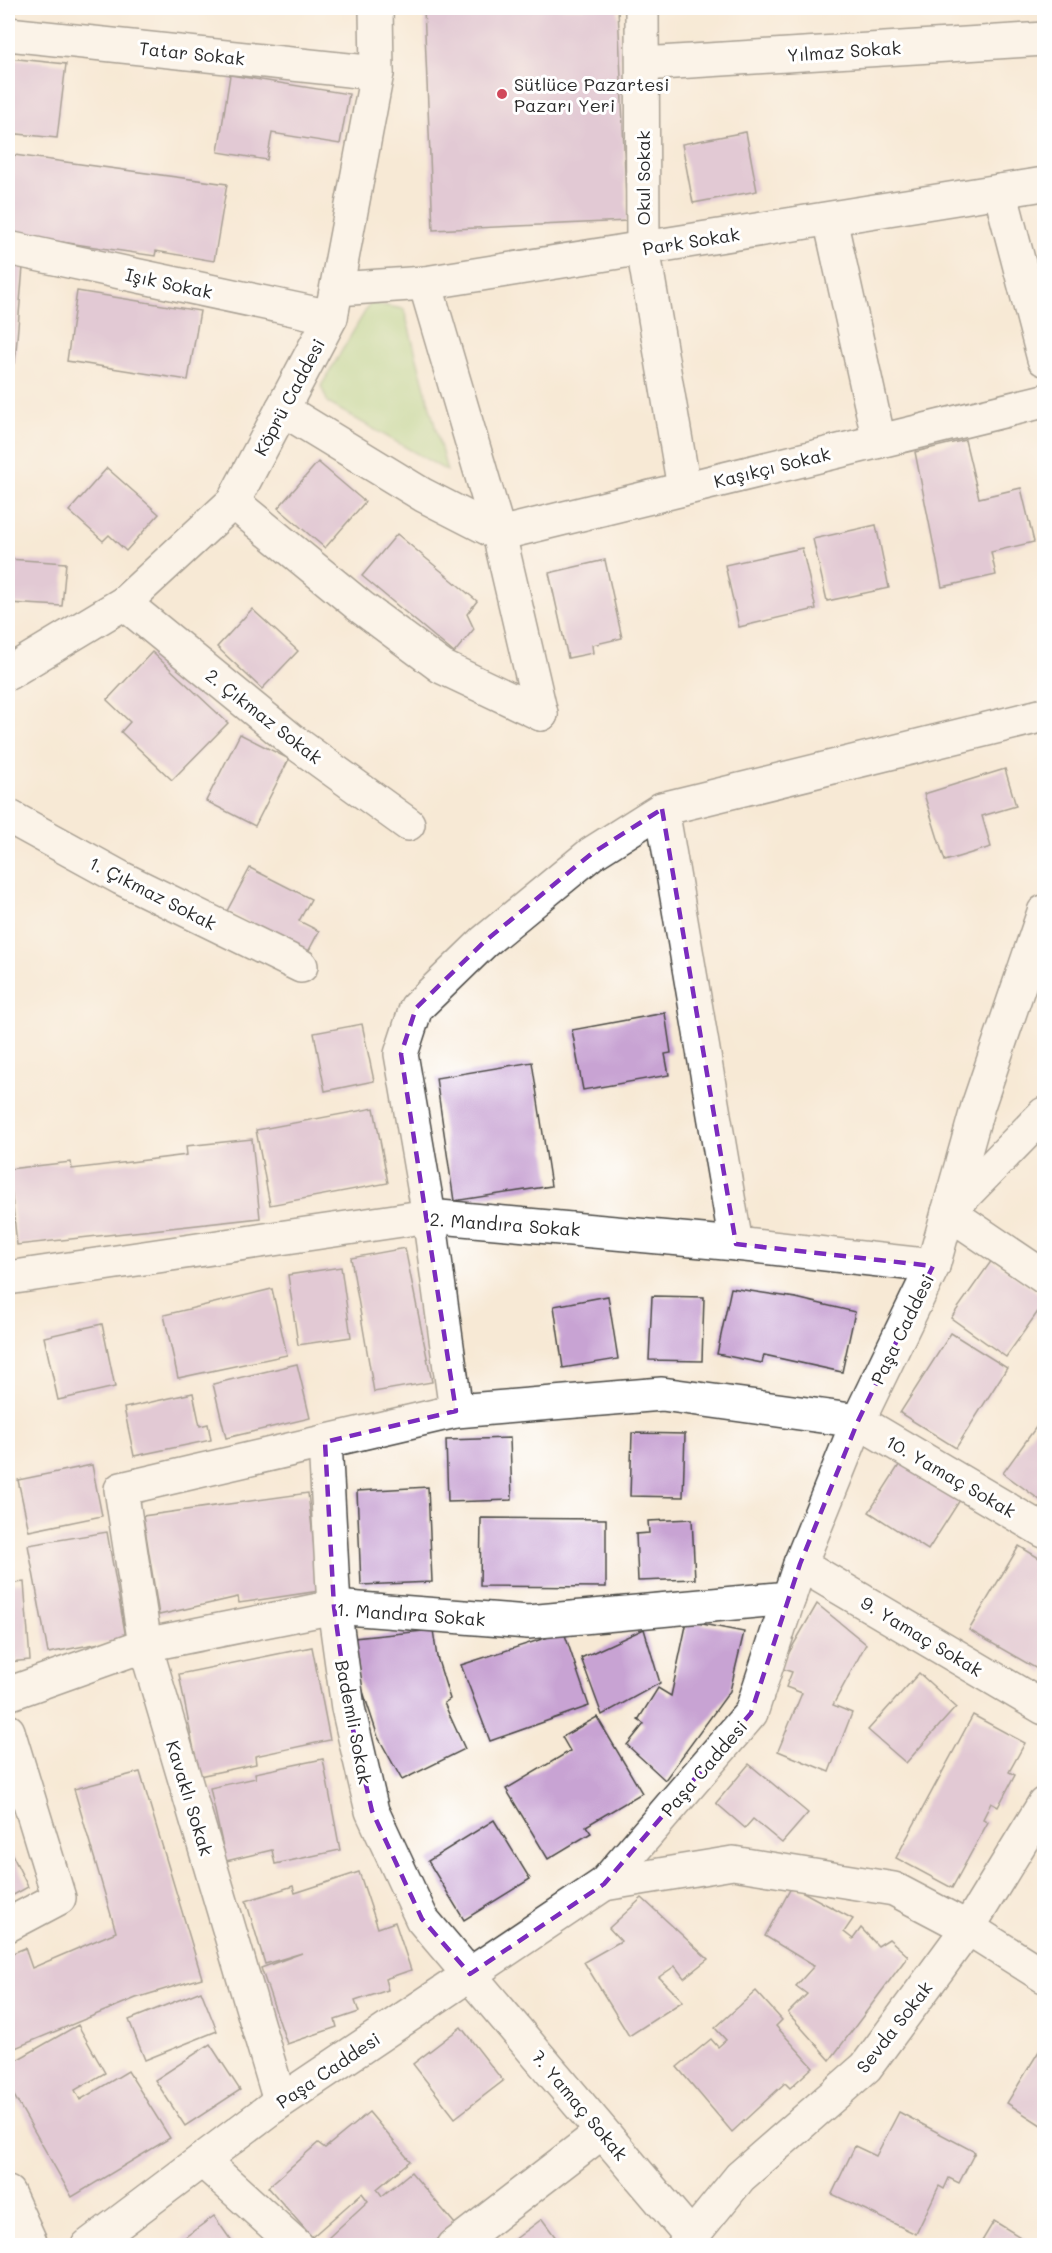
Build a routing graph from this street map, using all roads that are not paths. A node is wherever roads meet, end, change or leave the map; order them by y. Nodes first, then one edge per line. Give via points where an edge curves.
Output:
1 (376, 8) edge
2 (642, 8) edge
3 (8, 34) edge
4 (1044, 39) edge
5 (643, 64) junction
6 (377, 73) junction
7 (1044, 184) edge
8 (1000, 191) junction
9 (830, 219) junction
10 (8, 248) edge
11 (643, 248) junction
12 (425, 283) junction
13 (334, 303) junction
14 (1044, 359) edge
15 (1044, 401) edge
16 (282, 408) junction
17 (879, 441) junction
18 (684, 488) junction
19 (233, 502) junction
20 (499, 534) junction
21 (124, 603) junction
22 (8, 673) edge
23 (1044, 715) edge
24 (662, 809) junction
25 (8, 816) edge
26 (408, 824) dead end
27 (1044, 912) edge
28 (301, 966) dead end
29 (1044, 1114) edge
30 (948, 1212) junction
31 (429, 1216) junction
32 (736, 1244) junction
33 (933, 1266) junction
34 (1044, 1277) edge
35 (8, 1278) edge
36 (456, 1411) junction
37 (858, 1421) junction
38 (325, 1442) junction
39 (1044, 1531) edge
40 (800, 1563) junction
41 (789, 1598) junction
42 (334, 1607) junction
43 (145, 1645) junction
44 (8, 1694) edge
45 (1044, 1708) edge
46 (8, 1731) edge
47 (1044, 1804) edge
48 (604, 1884) junction
49 (8, 1925) edge
50 (968, 1928) junction
51 (470, 1974) junction
52 (1044, 1976) edge
53 (280, 2102) junction
54 (602, 2132) junction
55 (202, 2160) junction
56 (8, 2193) edge
57 (687, 2240) edge
58 (32, 2246) edge
59 (88, 2246) edge
60 (297, 2246) edge
61 (454, 2246) edge

1 - 6 street, Köprü Caddesi
2 - 5 street, Okul Sokak
3 - 6 street, Tatar Sokak
4 - 5 street, Yılmaz Sokak
5 - 11 street, Okul Sokak
6 - 13 street, Köprü Caddesi
7 - 8 street, Park Sokak
8 - 9 street, Park Sokak
8 - 14 street
9 - 11 street, Park Sokak
9 - 17 street
10 - 13 street, Işık Sokak
11 - 12 street, Park Sokak
11 - 18 street, Okul Sokak
12 - 13 street, Park Sokak
12 - 20 street
13 - 16 street, Köprü Caddesi
15 - 17 street, Kaşıkçı Sokak
16 - 19 street, Köprü Caddesi
16 - 20 street via 423,495
17 - 18 street, Kaşıkçı Sokak
18 - 20 street, Kaşıkçı Sokak
19 - 20 street via 361,607 442,667 542,714
19 - 21 street, Köprü Caddesi
21 - 22 street, Köprü Caddesi
21 - 26 street, 2. Çıkmaz Sokak via 293,741
23 - 24 street
24 - 31 street via 591,854 484,942 416,1008 401,1054
24 - 32 street
25 - 28 street, 1. Çıkmaz Sokak via 121,878
27 - 30 street, Paşa Caddesi via 978,1106
29 - 30 street
30 - 33 street, Paşa Caddesi
30 - 34 street
31 - 32 street, 2. Mandıra Sokak
31 - 35 street, 2. Mandıra Sokak
31 - 36 street
32 - 33 street, 2. Mandıra Sokak
33 - 37 street, Paşa Caddesi
36 - 37 street via 662,1394
36 - 38 street
37 - 39 street, 10. Yamaç Sokak
37 - 40 street, Paşa Caddesi
38 - 42 street, Bademli Sokak
38 - 43 street, Kavaklı Sokak via 121,1489
40 - 41 street, Paşa Caddesi
40 - 45 street, 9. Yamaç Sokak
41 - 42 street, 1. Mandıra Sokak via 528,1622
41 - 48 street, Paşa Caddesi via 751,1713
42 - 43 street, 1. Mandıra Sokak
42 - 51 street, Bademli Sokak via 348,1708 372,1811 422,1919
43 - 44 street, 1. Mandıra Sokak
43 - 53 street, Kavaklı Sokak
46 - 49 street via 59,1899
47 - 50 street, Sevda Sokak
48 - 50 street via 733,1863 894,1889
48 - 51 street, Paşa Caddesi
50 - 52 street
50 - 57 street, Sevda Sokak via 866,2067 740,2176
51 - 53 street, Paşa Caddesi
51 - 54 street, 7. Yamaç Sokak
53 - 55 street, Paşa Caddesi
54 - 57 street, 7. Yamaç Sokak
54 - 61 street
55 - 59 street, Paşa Caddesi
55 - 60 street
56 - 58 street

